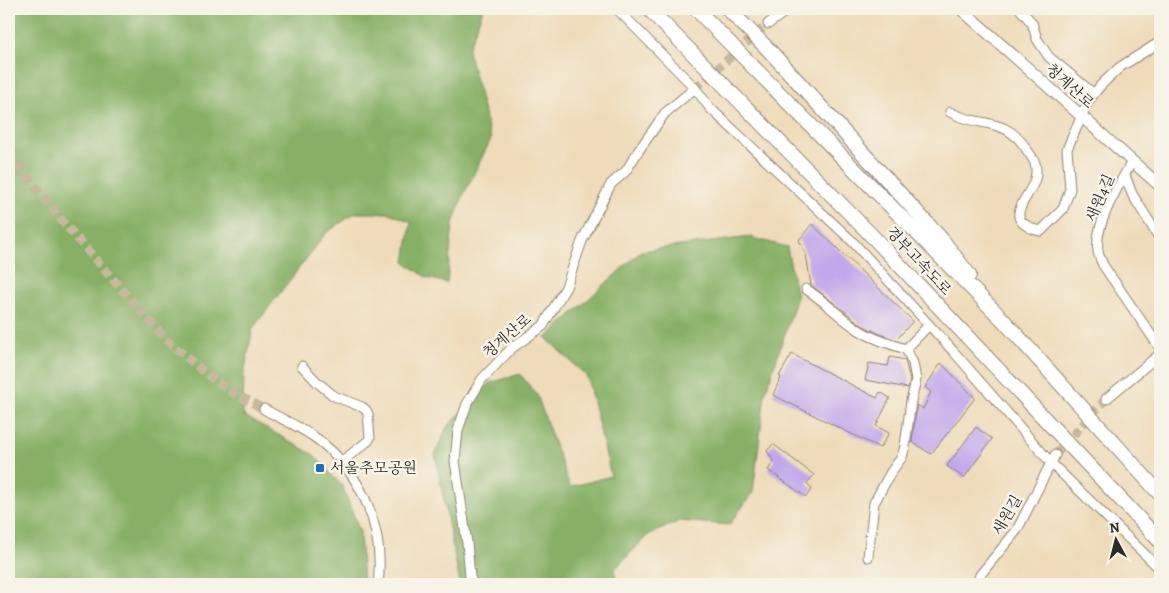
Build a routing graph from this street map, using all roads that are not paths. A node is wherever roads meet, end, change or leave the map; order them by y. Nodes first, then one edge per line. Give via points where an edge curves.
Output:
1 (617, 9) edge
2 (649, 9) edge
3 (696, 9) edge
4 (729, 9) edge
5 (789, 9) edge
6 (961, 9) edge
7 (1020, 9) edge
8 (768, 24) tunnel mouth
9 (1160, 42) edge
10 (695, 88) junction
11 (1094, 94) junction
12 (950, 112) dead end
13 (1082, 116) junction
14 (1132, 161) junction
15 (1125, 175) junction
16 (1158, 180) edge
17 (1160, 239) edge
18 (806, 289) dead end
19 (1004, 321) junction
20 (929, 325) junction
21 (1160, 348) edge
22 (906, 349) junction
23 (1160, 354) edge
24 (302, 366) dead end
25 (1106, 399) tunnel mouth
26 (264, 409) tunnel mouth
27 (1053, 459) junction
28 (341, 462) junction
29 (1160, 494) edge
30 (1160, 541) edge
31 (868, 557) dead end
32 (1160, 569) edge
33 (378, 584) edge
34 (473, 584) edge
35 (977, 584) edge

1 - 10 street
2 - 30 highway, 경부고속도로 via 874,237
3 - 19 highway, 경부고속도로
4 - 19 highway via 943,241
5 - 8 street
6 - 13 main road, 청계산로
7 - 11 street via 1032,23 1037,39 1049,57
9 - 11 street via 1120,67
10 - 20 street via 710,108 852,241
10 - 34 street, 청계산로 via 665,113 626,171 612,184 582,240 566,287 543,326 512,348 482,379 467,404 458,430 455,461
11 - 13 street
12 - 13 street via 961,118 1000,125 1012,132 1024,146 1035,162 1035,176 1019,217 1022,222 1041,231 1063,209 1070,189 1067,149
13 - 14 main road, 청계산로
14 - 15 street, 새원4길
14 - 16 main road, 청계산로
15 - 17 street via 1132,194
15 - 21 street, 새원4길 via 1108,207 1098,250 1103,265
18 - 22 street via 858,330
19 - 29 highway, 경부고속도로
20 - 22 street
20 - 27 street
22 - 31 street via 916,380 905,446 902,457 874,503
23 - 25 street
24 - 28 street via 334,396 362,407 368,414 368,441
26 - 28 street via 317,439
27 - 32 street
27 - 35 street, 새원길 via 1017,530 980,575
28 - 33 street via 355,480 373,518 379,554

